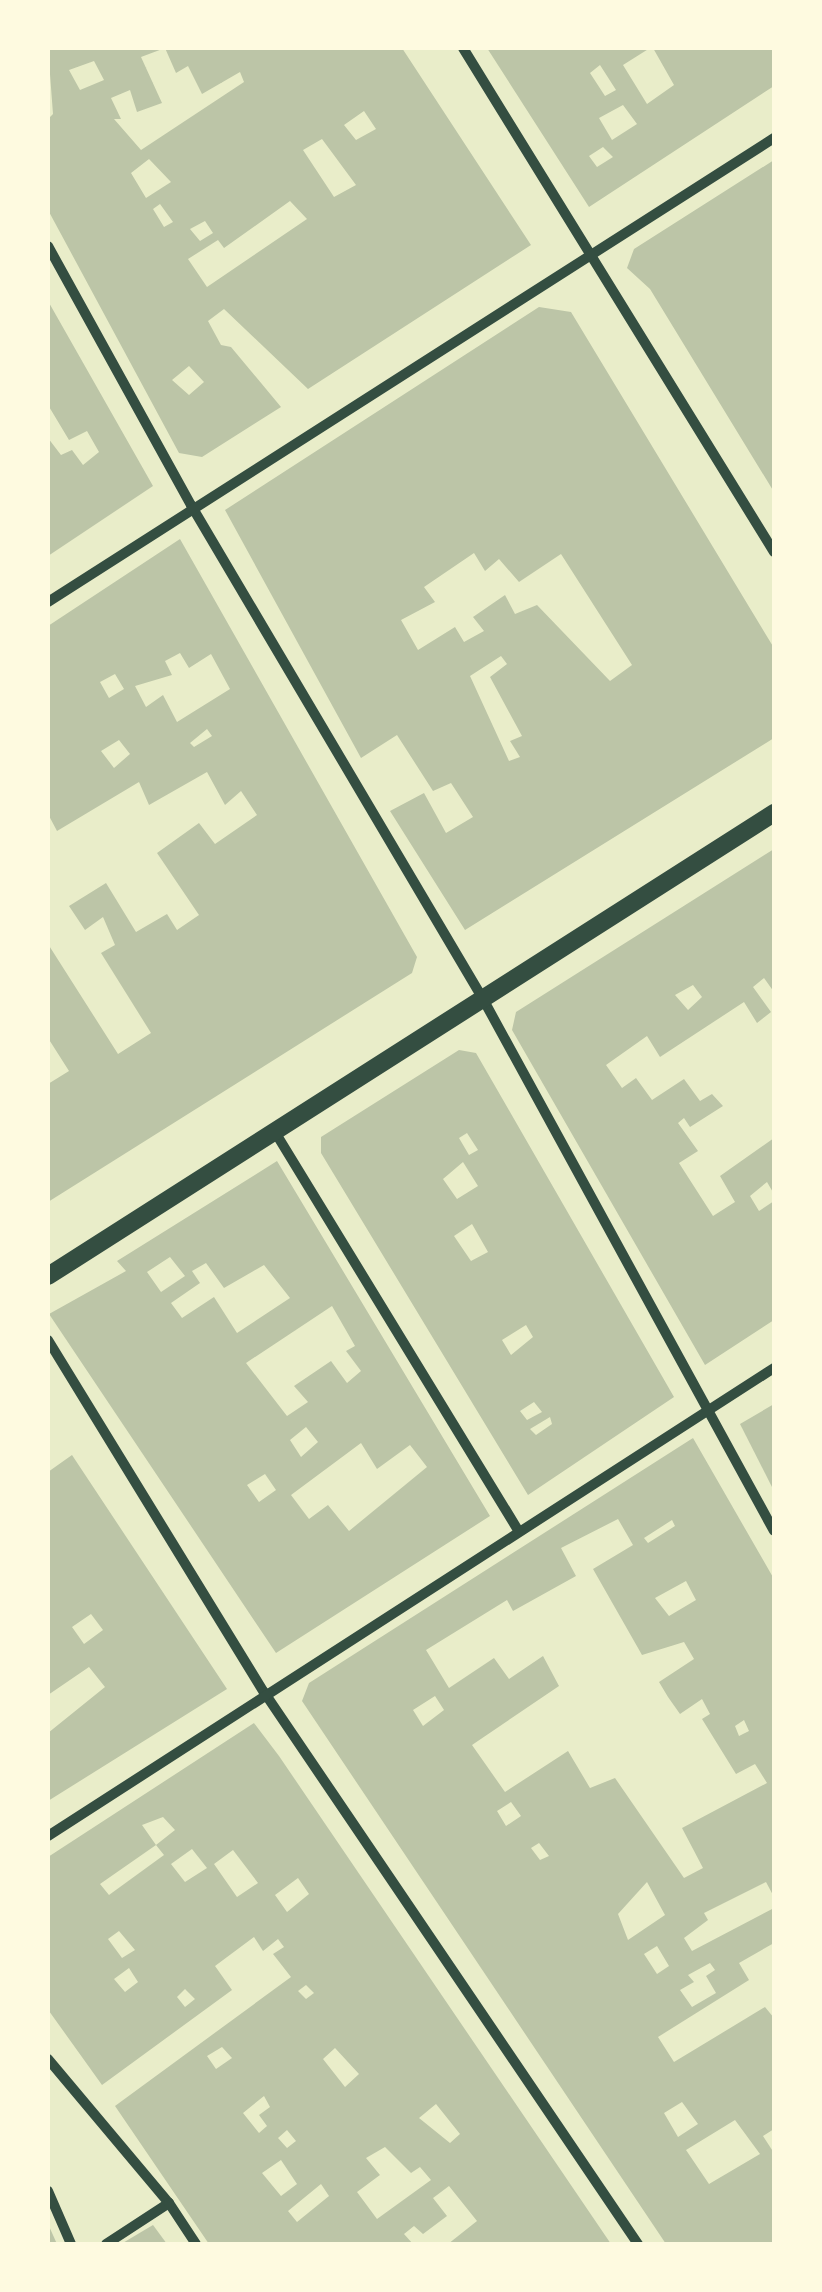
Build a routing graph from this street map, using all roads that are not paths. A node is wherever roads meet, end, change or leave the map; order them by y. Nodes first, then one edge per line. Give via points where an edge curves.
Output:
1 (463, 48) edge
2 (774, 138) edge
3 (48, 246) edge
4 (592, 257) junction
5 (190, 506) junction
6 (774, 552) edge
7 (48, 602) edge
8 (774, 813) edge
9 (483, 999) junction
10 (275, 1132) junction
11 (48, 1276) edge
12 (48, 1340) edge
13 (774, 1368) edge
14 (706, 1409) junction
15 (517, 1528) junction
16 (774, 1531) edge
17 (264, 1692) junction
18 (48, 1836) edge
19 (48, 2059) edge
20 (48, 2191) edge
21 (169, 2203) junction
22 (71, 2244) edge
23 (106, 2244) edge
24 (196, 2244) edge
25 (638, 2244) edge

1 - 4 street
2 - 4 street
3 - 5 street
4 - 5 street
4 - 6 street
5 - 7 street
5 - 9 street
8 - 9 street
9 - 10 street
9 - 14 street
10 - 11 street
10 - 15 street
12 - 17 street
13 - 14 street
14 - 15 street
14 - 16 street
15 - 17 street
17 - 18 street
17 - 25 street
19 - 21 street
20 - 22 street
21 - 23 street
21 - 24 street

